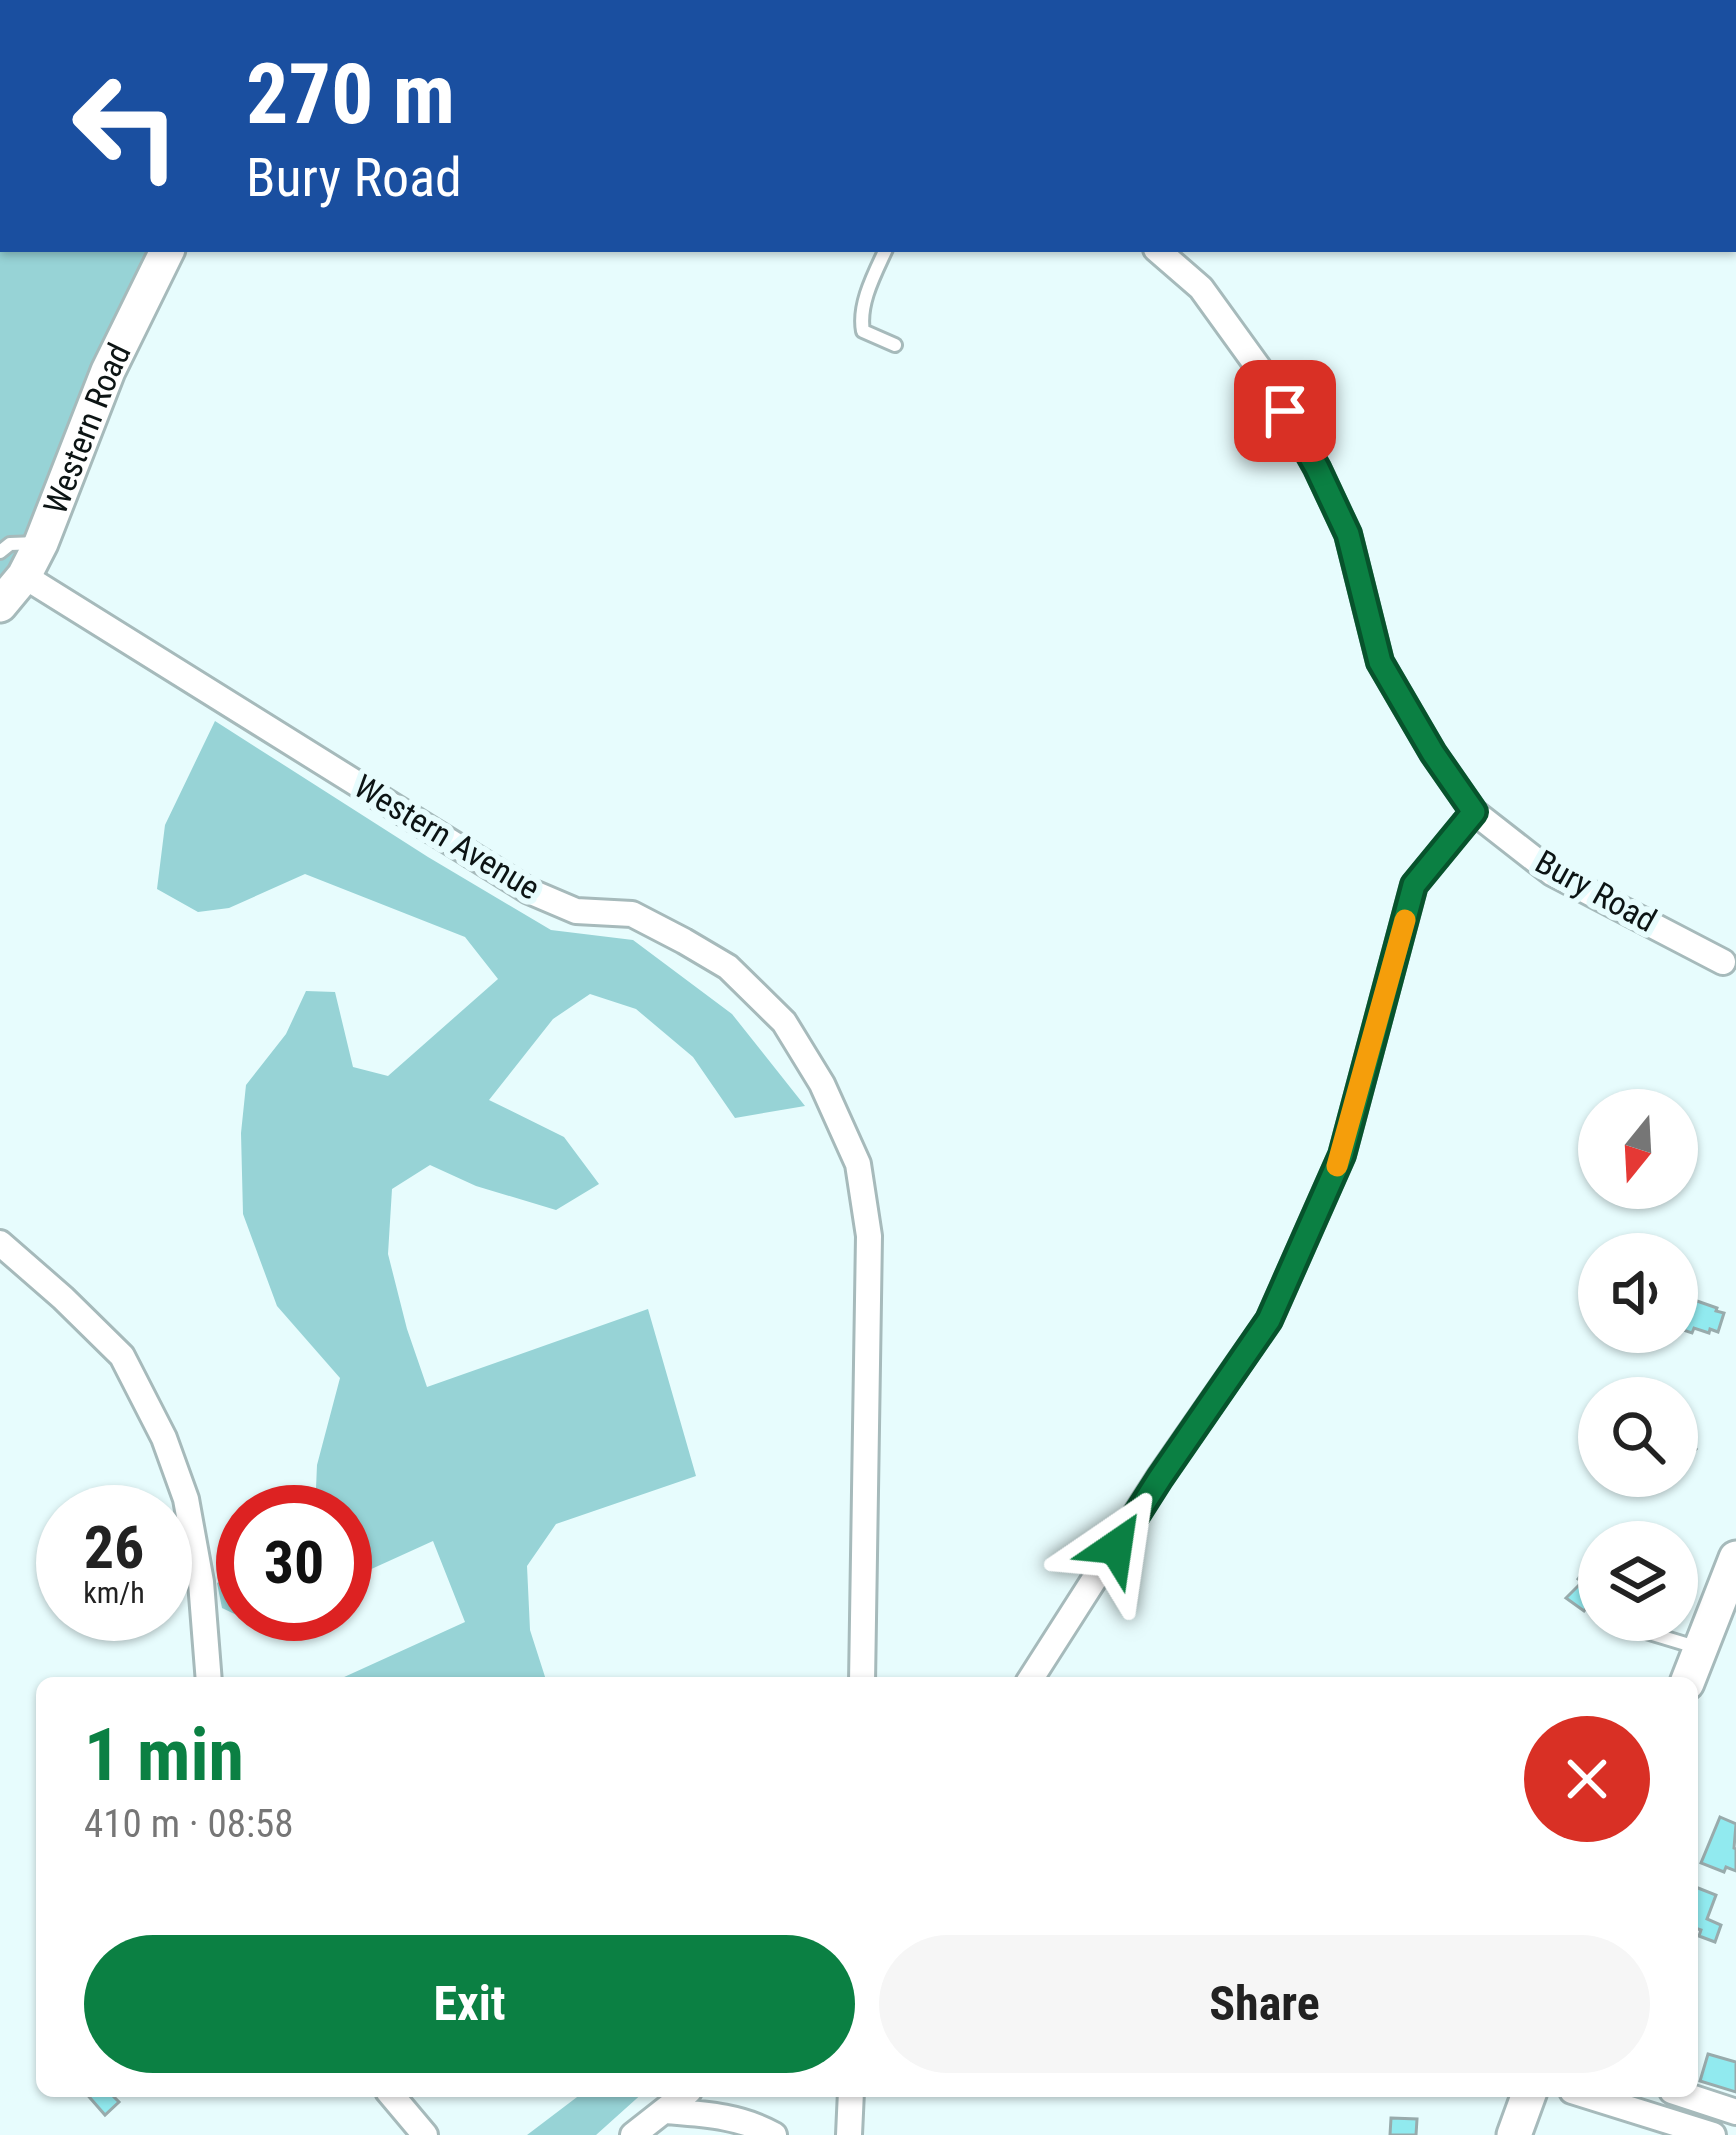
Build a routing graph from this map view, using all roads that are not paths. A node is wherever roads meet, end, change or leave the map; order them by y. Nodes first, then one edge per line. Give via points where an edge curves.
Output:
1 (168, 252) edge
2 (885, 252) edge
3 (1160, 252) edge
4 (896, 344) dead end
5 (12, 564) edge
6 (0, 605) edge
7 (1474, 812) junction
8 (1724, 962) dead end
9 (1, 1246) edge
10 (1736, 1558) edge
11 (1674, 1641) edge
12 (1700, 1649) junction
13 (209, 1677) edge
14 (862, 1677) edge
15 (1032, 1677) edge
16 (1689, 1677) edge
17 (393, 2097) edge
18 (682, 2097) edge
19 (851, 2097) edge
20 (1528, 2097) edge
21 (1591, 2097) edge
22 (1690, 2097) edge
23 (666, 2111) junction
24 (1736, 2112) edge
25 (425, 2135) edge
26 (633, 2135) edge
27 (775, 2135) edge
28 (849, 2135) edge
29 (1514, 2135) edge
30 (1714, 2135) edge

1 - 5 street, Western Road via 108,371 41,543
2 - 4 lane via 861,319 863,331
3 - 7 street, Bury Road via 1202,288 1311,457 1348,534 1380,662
5 - 6 street, Western Road
5 - 14 street, Western Avenue via 529,890 576,910 632,914 685,941 728,968 784,1022 858,1164 869,1236
7 - 8 street, Bury Road via 1552,873
7 - 15 street via 1414,885 1342,1155 1269,1320
9 - 13 street via 122,1356 164,1438 190,1520
10 - 12 street
11 - 12 lane
12 - 16 street
17 - 25 street
18 - 23 street
19 - 28 street
20 - 29 street
21 - 30 street
22 - 24 street
23 - 26 street
23 - 27 street via 716,2115

